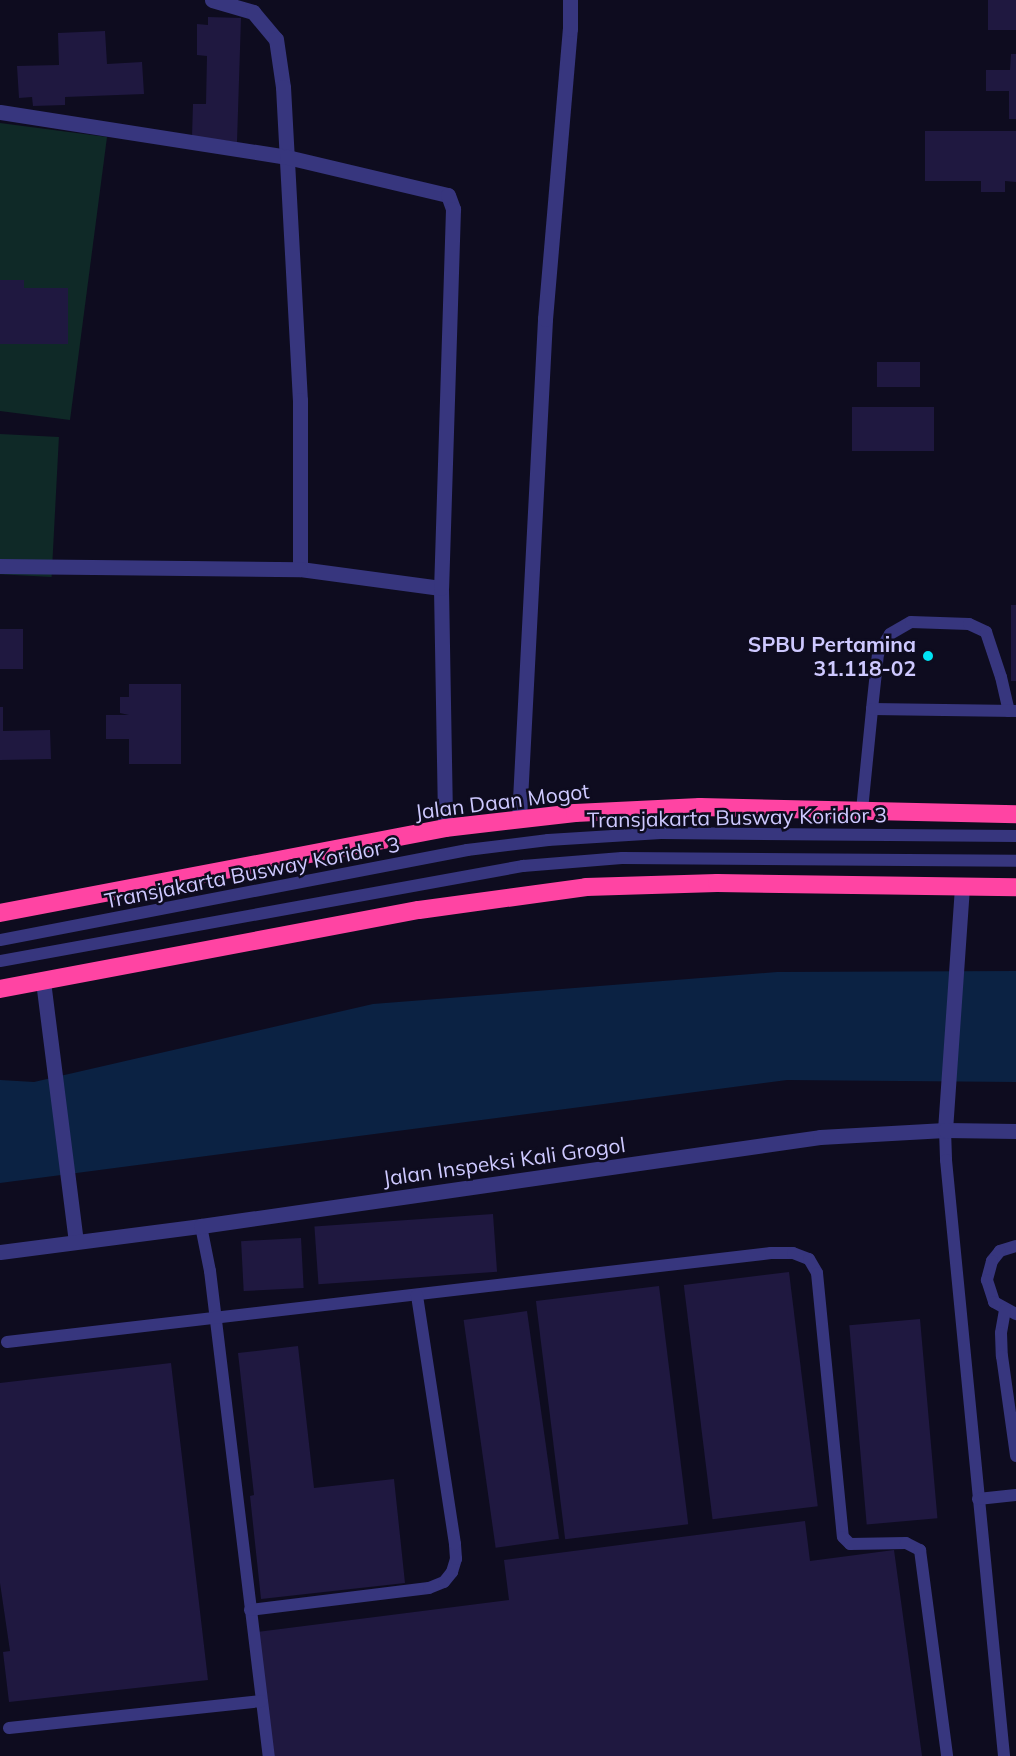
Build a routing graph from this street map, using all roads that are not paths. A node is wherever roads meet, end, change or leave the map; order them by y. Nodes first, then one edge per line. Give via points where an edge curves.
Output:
1 (212, 0) edge
2 (570, 0) edge
3 (0, 112) edge
4 (287, 157) junction
5 (0, 566) edge
6 (300, 569) junction
7 (441, 588) junction
8 (873, 709) junction
9 (1012, 711) edge
10 (862, 810) junction
11 (1016, 814) edge
12 (519, 819) junction
13 (445, 828) junction
14 (1016, 836) edge
15 (1016, 861) edge
16 (962, 886) junction
17 (1016, 887) edge
18 (0, 913) edge
19 (0, 940) edge
20 (0, 961) edge
21 (0, 988) edge
22 (44, 990) junction
23 (945, 1130) junction
24 (1016, 1131) edge
25 (201, 1226) junction
26 (75, 1234) junction
27 (1016, 1246) edge
28 (0, 1252) edge
29 (417, 1295) junction
30 (1011, 1312) edge
31 (215, 1317) junction
32 (7, 1342) dead end
33 (1016, 1456) edge
34 (1016, 1495) edge
35 (978, 1499) junction
36 (250, 1610) junction
37 (262, 1701) junction
38 (9, 1728) dead end
39 (268, 1756) edge
40 (947, 1756) edge
41 (1004, 1756) edge

1 - 4 street via 253,12 276,39
2 - 12 street via 545,319
3 - 4 street
4 - 6 street via 300,400
4 - 7 street via 442,192 451,202
5 - 6 street
6 - 7 street
7 - 13 street
8 - 9 lane
8 - 9 lane via 878,654 890,634 911,622 969,624 986,632
8 - 10 lane
10 - 11 highway, Jalan Daan Mogot
10 - 12 highway, Jalan Daan Mogot via 700,807
12 - 13 highway, Jalan Daan Mogot
13 - 18 highway, Jalan Daan Mogot
14 - 19 lane, Transjakarta Busway Koridor 3 via 661,833 549,840 467,850
15 - 20 lane, Transjakarta Busway Koridor 3 via 622,858 523,866
16 - 17 highway
16 - 22 highway via 717,883 586,887 419,910
16 - 23 street
21 - 22 highway
22 - 26 street
23 - 24 street, Jalan Inspeksi Kali Grogol
23 - 25 street, Jalan Inspeksi Kali Grogol via 820,1137
23 - 35 lane
25 - 26 street, Jalan Inspeksi Kali Grogol
25 - 31 lane
26 - 28 street, Jalan Inspeksi Kali Grogol
27 - 30 lane via 1000,1251 992,1261 987,1280 994,1302
29 - 31 lane
29 - 36 lane via 456,1559 452,1572 444,1582 429,1588
29 - 40 lane via 771,1253 793,1253 809,1259 817,1273 843,1537 850,1544 906,1543 920,1550
30 - 33 lane via 1001,1333
31 - 32 lane
31 - 36 lane
34 - 35 lane
35 - 41 lane
36 - 37 lane
37 - 38 lane
37 - 39 lane

